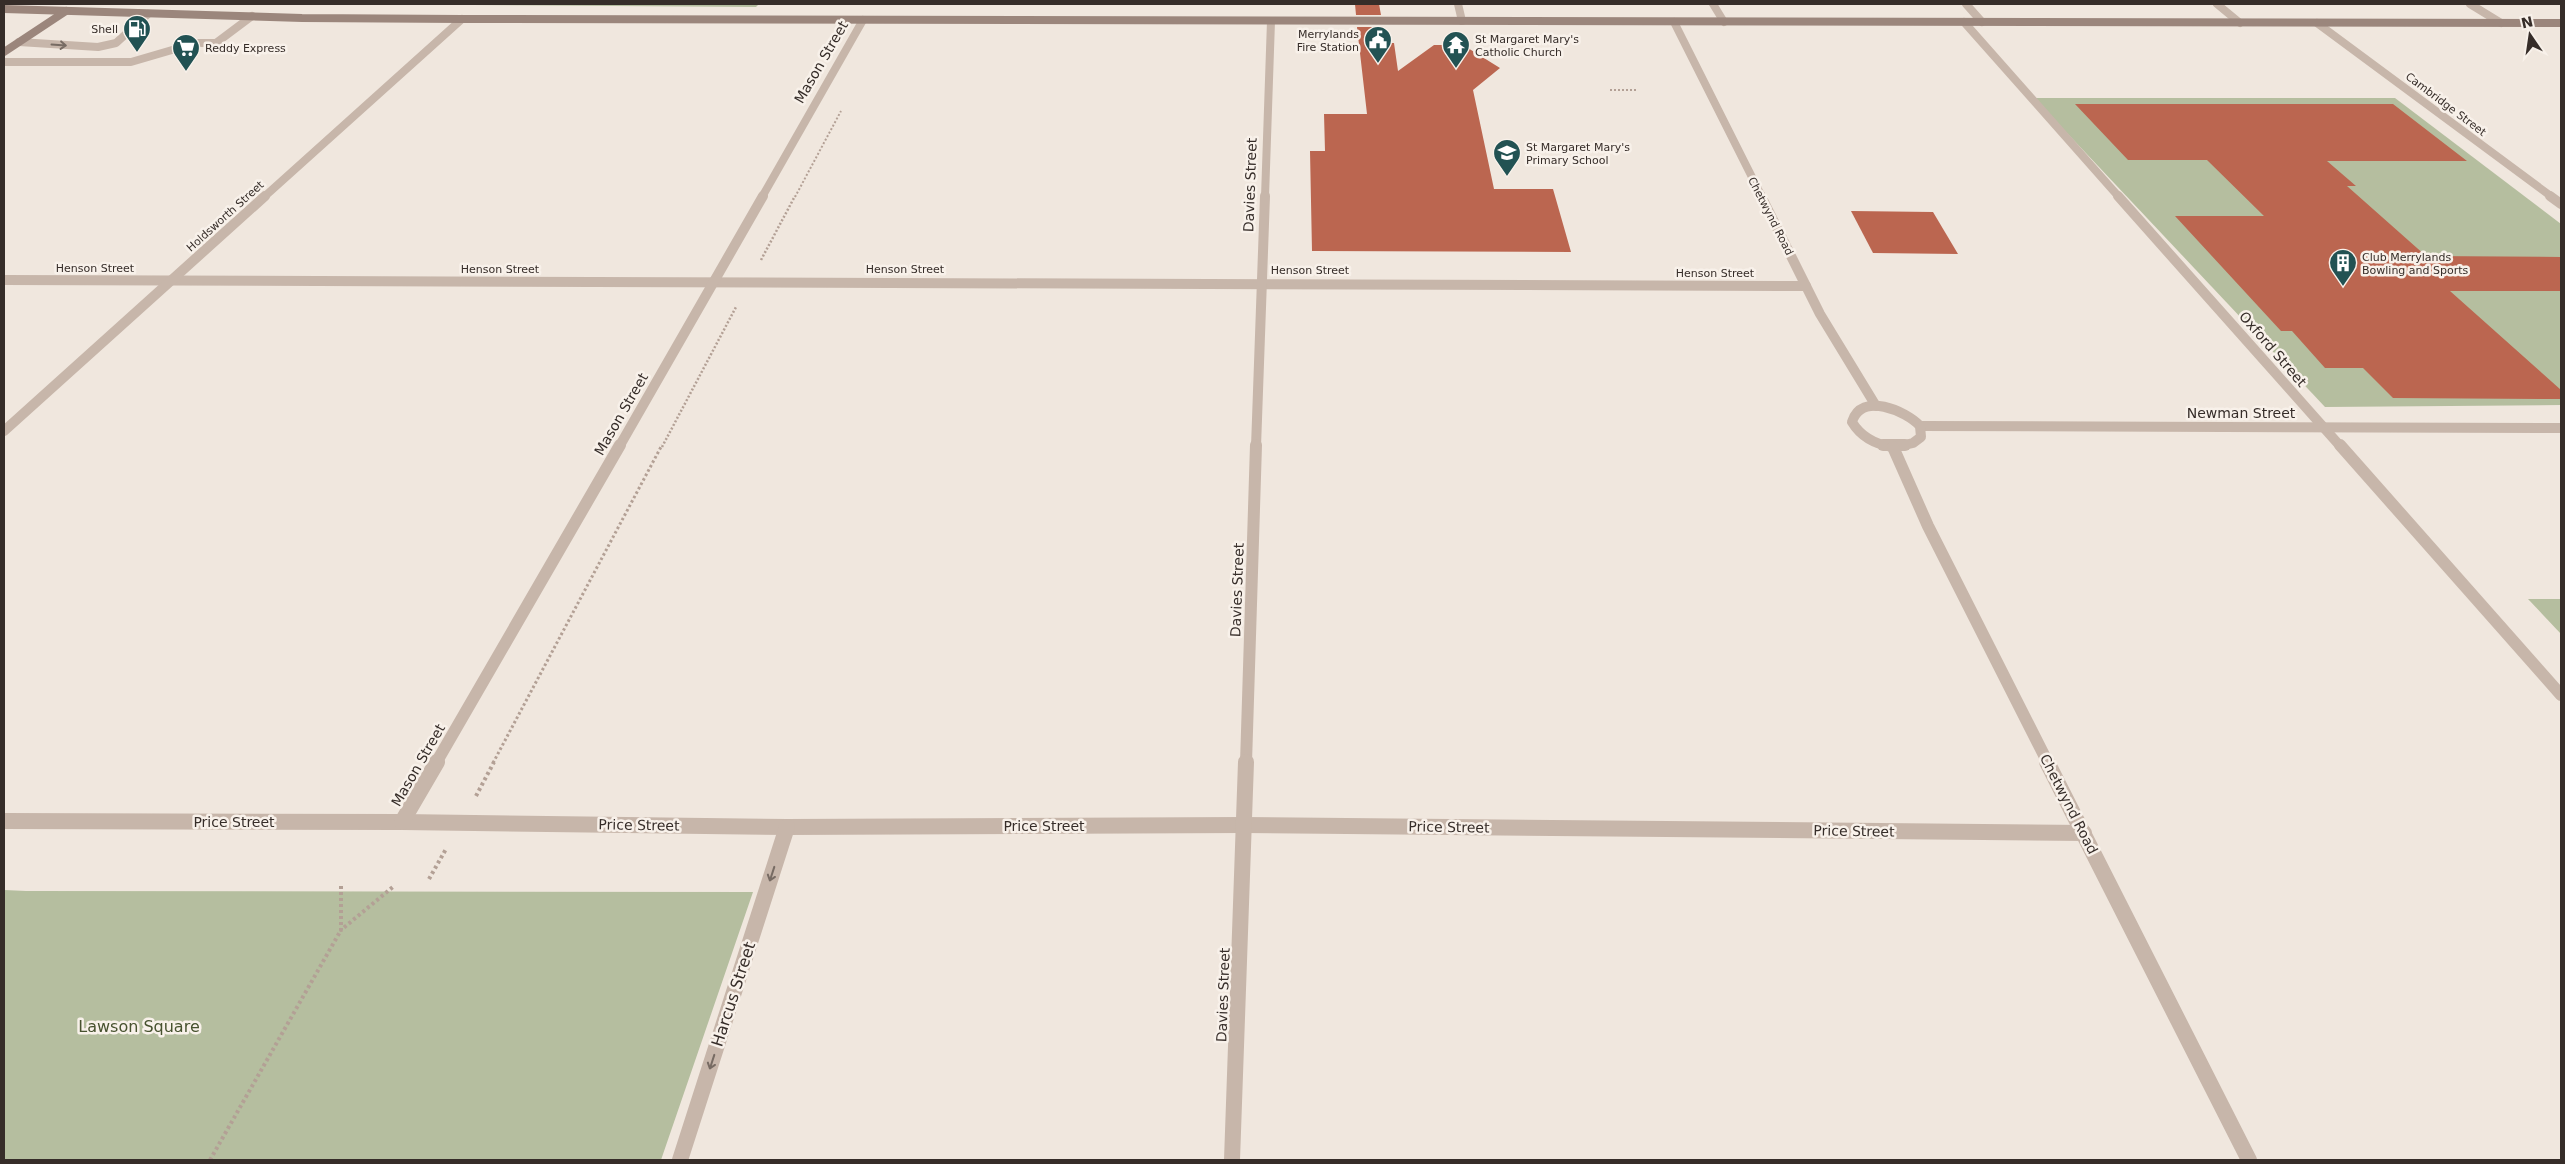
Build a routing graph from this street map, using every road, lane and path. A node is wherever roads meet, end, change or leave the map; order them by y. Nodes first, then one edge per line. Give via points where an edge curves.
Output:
1 (76, 4) edge
2 (1458, 4) edge
3 (1713, 4) edge
4 (1966, 4) edge
5 (2217, 4) edge
6 (2470, 4) edge
7 (4, 9) edge
8 (65, 12) junction
9 (148, 14) junction
10 (252, 16) junction
11 (462, 19) junction
12 (863, 20) junction
13 (1271, 20) junction
14 (1462, 21) junction
15 (1674, 22) junction
16 (1724, 22) junction
17 (1964, 22) junction
18 (1982, 22) junction
19 (2240, 23) junction
20 (2318, 23) junction
21 (2501, 23) junction
22 (2561, 23) edge
23 (19, 42) junction
24 (98, 47) junction
25 (4, 52) edge
26 (79, 61) junction
27 (4, 62) edge
28 (1610, 90) dead end
29 (1638, 90) dead end
30 (842, 108) dead end
31 (2561, 204) edge
32 (4, 280) edge
33 (169, 281) junction
34 (715, 281) junction
35 (750, 281) junction
36 (1261, 282) junction
37 (1806, 286) junction
38 (1876, 406) junction
39 (1920, 426) junction
40 (2325, 428) junction
41 (2561, 428) edge
42 (4, 431) edge
43 (1893, 447) junction
44 (2561, 695) edge
45 (402, 822) junction
46 (462, 823) junction
47 (6, 824) edge
48 (1244, 825) junction
49 (787, 828) junction
50 (2084, 833) junction
51 (429, 879) dead end
52 (341, 886) dead end
53 (394, 886) dead end
54 (341, 930) junction
55 (210, 1160) edge
56 (680, 1160) edge
57 (1232, 1160) edge
58 (2249, 1160) edge

1 - 8 main road
2 - 14 street
3 - 16 street
4 - 18 street
5 - 19 street
6 - 21 street
7 - 8 main road
8 - 9 main road
8 - 23 main road
9 - 10 main road
9 - 24 street via 116,43
10 - 11 main road
10 - 26 street via 216,42 196,43 131,62
11 - 12 main road
11 - 33 street, Holdsworth Street
12 - 13 main road
12 - 34 street, Mason Street
13 - 14 main road
13 - 36 street, Davies Street
14 - 15 main road
15 - 16 main road
15 - 37 street, Chetwynd Road
16 - 17 main road
17 - 18 main road
17 - 40 street, Oxford Street
18 - 19 main road
19 - 20 main road
20 - 21 main road
20 - 31 street, Cambridge Street
21 - 22 main road
23 -> 24 street
23 - 25 main road
24 - 26 street
26 - 27 street
28 - 29 path
30 - 35 path
32 - 33 street, Henson Street
33 - 34 street, Henson Street
33 - 42 street, Holdsworth Street
34 - 35 street, Henson Street
34 - 45 street, Mason Street
35 - 36 street, Henson Street
35 - 46 path
36 - 37 street, Henson Street
36 - 48 street, Davies Street
37 - 38 street, Chetwynd Road via 1829,332
38 - 39 street via 1907,414
38 - 43 street via 1858,411 1853,416 1855,429 1870,441
39 - 40 street, Newman Street
39 - 43 street via 1921,437 1917,442
40 - 41 street, Newman Street
40 - 44 street, Oxford Street
43 - 50 street, Chetwynd Road via 1932,534
45 - 46 street, Price Street
45 - 47 street, Price Street
46 - 49 street, Price Street
46 - 51 path
48 - 49 street, Price Street
48 - 50 street, Price Street
48 - 57 street, Davies Street
49 -> 56 street, Harcus Street
50 - 58 street, Chetwynd Road
52 - 54 path
53 - 54 path
54 - 55 path

